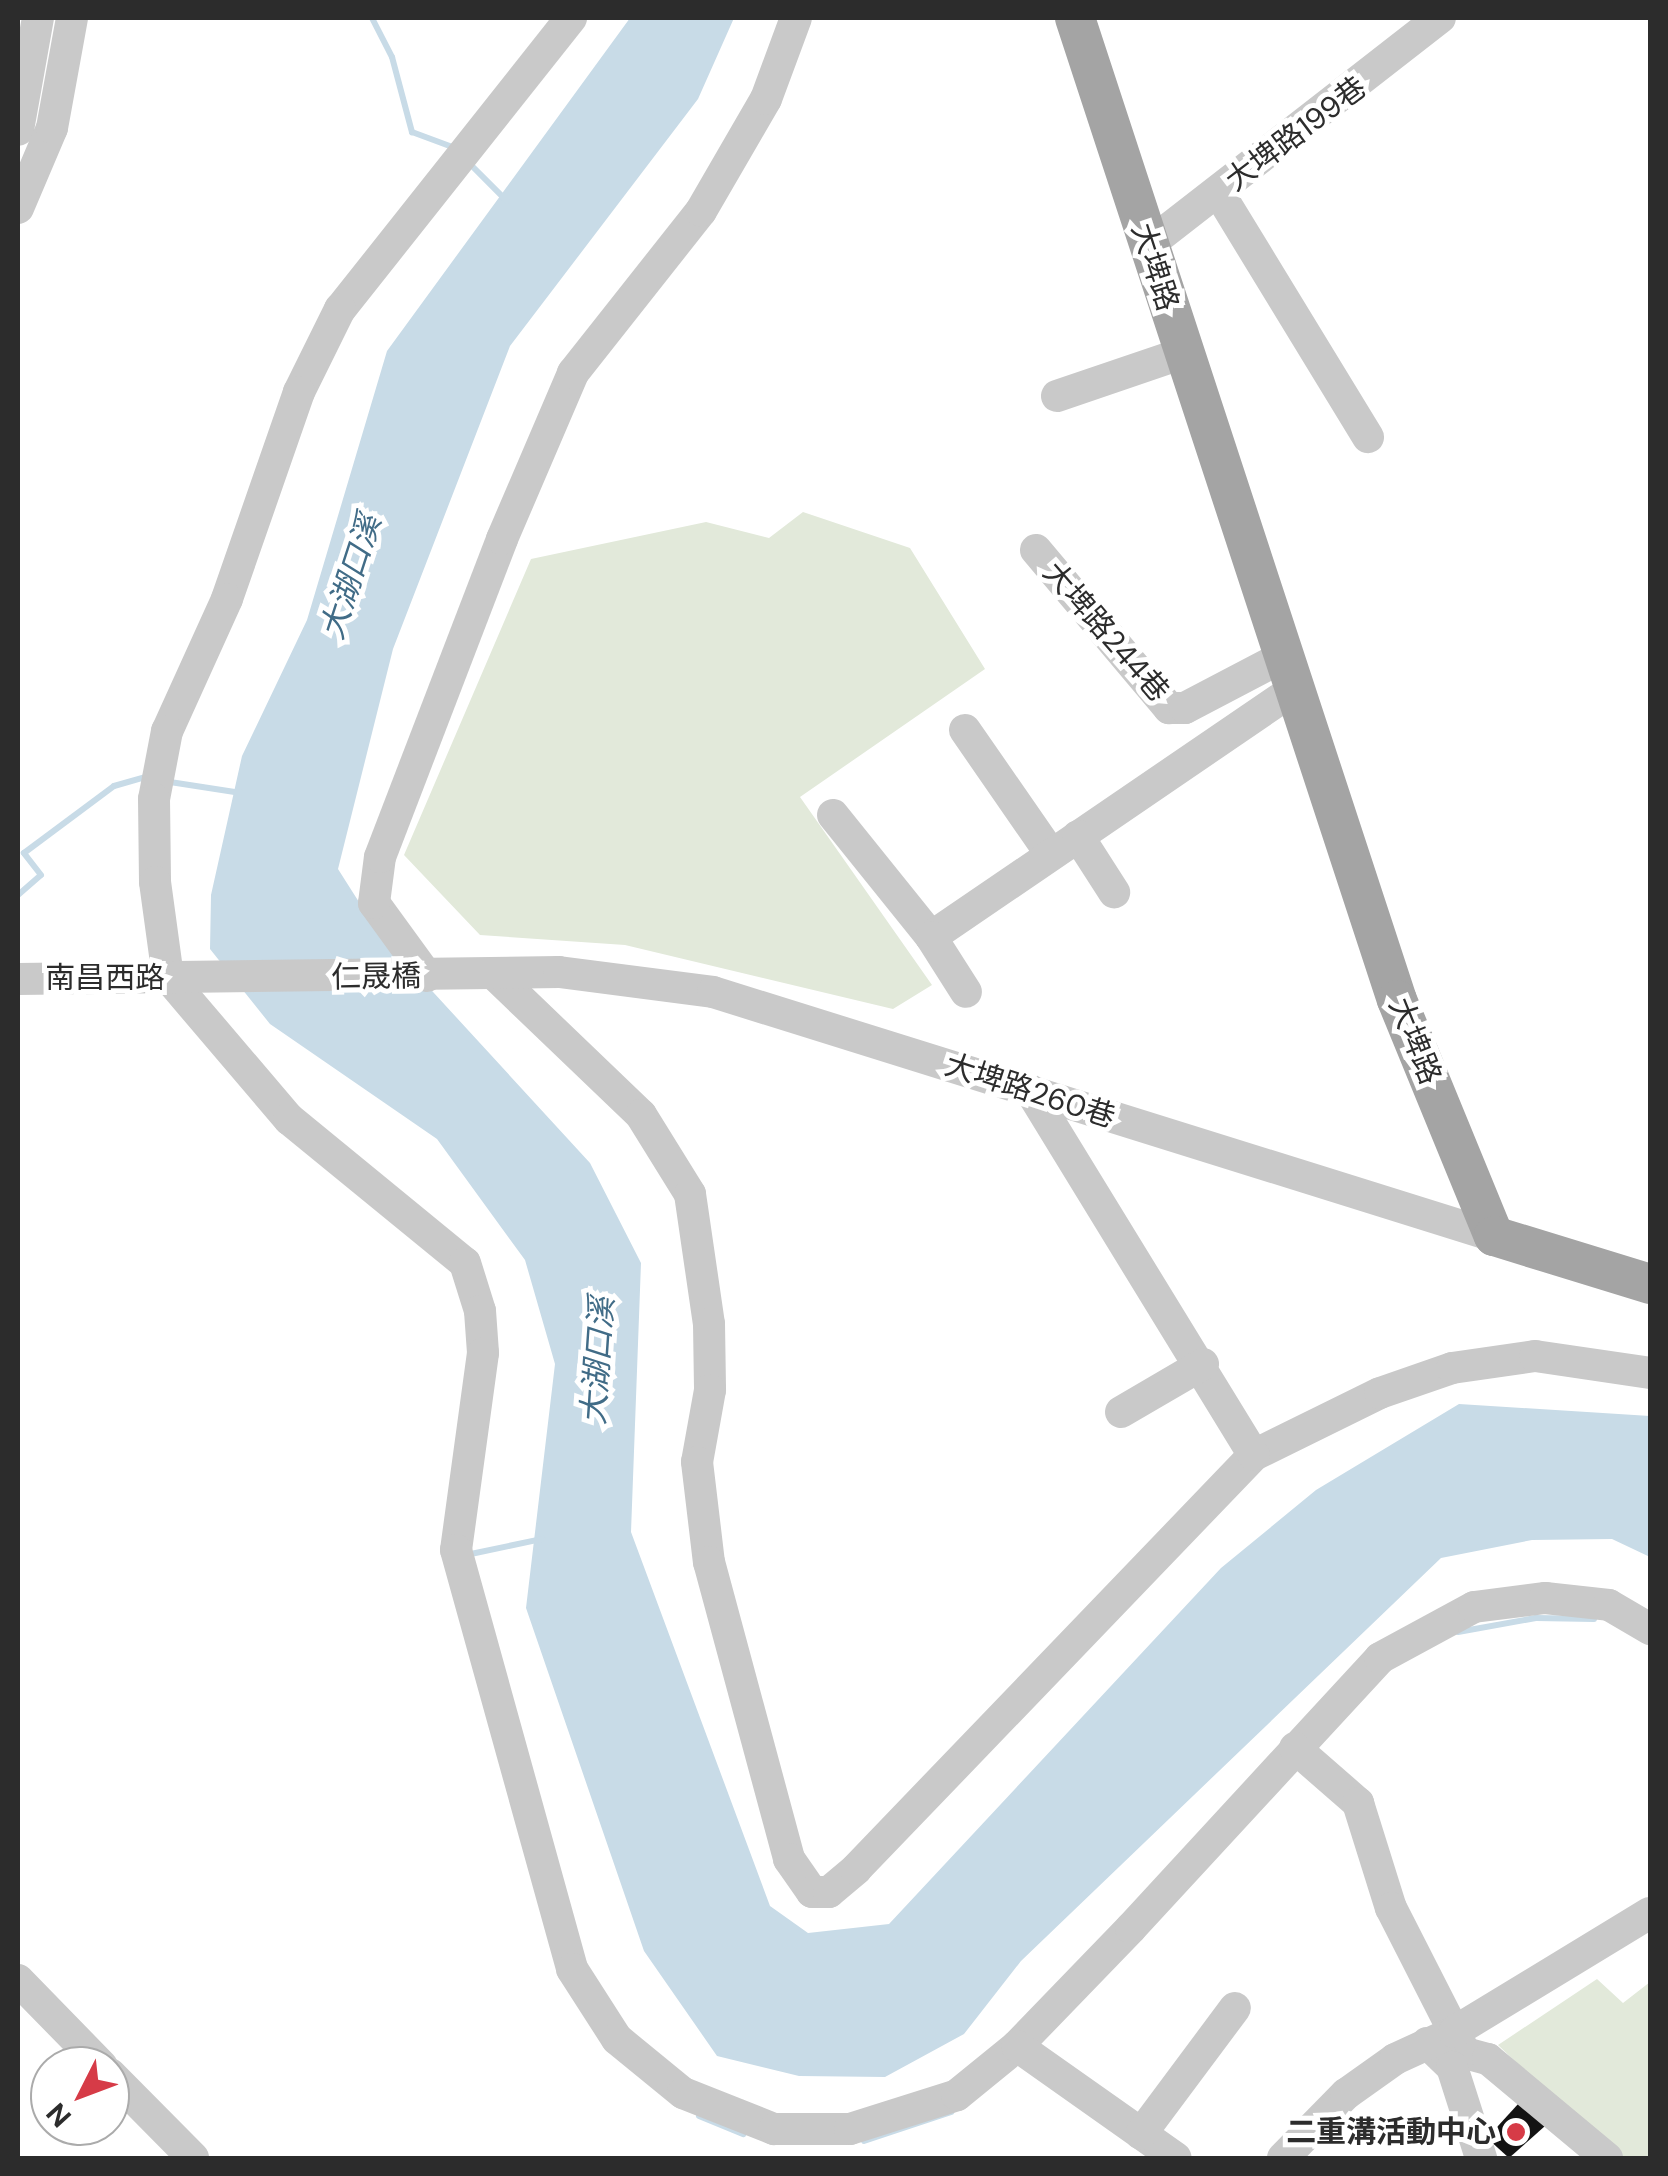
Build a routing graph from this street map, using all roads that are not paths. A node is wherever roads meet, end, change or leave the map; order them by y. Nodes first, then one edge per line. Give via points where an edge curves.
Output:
1 (38, 18) edge
2 (72, 18) edge
3 (571, 18) edge
4 (796, 18) edge
5 (1075, 18) edge
6 (1425, 24) edge
7 (18, 130) edge
8 (1219, 193) junction
9 (18, 208) edge
10 (1148, 244) junction
11 (1182, 354) junction
12 (1057, 396) dead end
13 (1368, 437) dead end
14 (1036, 550) dead end
15 (1292, 671) junction
16 (966, 730) dead end
17 (833, 816) dead end
18 (1065, 845) junction
19 (1114, 892) dead end
20 (931, 937) junction
21 (560, 972) joint
22 (495, 975) junction
23 (427, 976) junction
24 (18, 978) edge
25 (181, 978) junction
26 (966, 992) dead end
27 (1030, 1090) junction
28 (1494, 1236) junction
29 (1650, 1284) edge
30 (1204, 1364) junction
31 (1650, 1373) edge
32 (1121, 1412) dead end
33 (1254, 1455) junction
34 (1650, 1629) edge
35 (1294, 1748) junction
36 (1650, 1913) edge
37 (18, 1980) edge
38 (1234, 2008) dead end
39 (82, 2046) edge
40 (1017, 2046) junction
41 (1449, 2049) junction
42 (130, 2094) edge
43 (1141, 2134) junction
44 (193, 2158) edge
45 (1176, 2158) edge
46 (1283, 2158) edge
47 (1480, 2158) edge
48 (1607, 2158) edge

1 - 7 street
2 - 9 street via 52,128
3 - 25 street via 340,310 299,392 228,599 167,731 154,799 155,882
4 - 23 street via 766,99 701,211 573,374 468,627 380,856 374,903
5 - 10 main road, 大埤路
6 - 8 street, 大埤路199巷
8 - 10 street, 大埤路199巷
8 - 13 street
10 - 11 main road, 大埤路
11 - 12 street
11 - 15 main road, 大埤路
14 - 15 street, 大埤路244巷 via 1168,708
15 - 18 street
15 - 28 main road, 大埤路 via 1397,1000
16 - 18 street
17 - 20 street
18 - 19 street
18 - 20 street
20 - 26 street
21 - 22 street, 仁晟橋
21 - 27 street, 大埤路260巷 via 713,992
22 - 23 street, 仁晟橋
22 - 33 street via 641,1115 690,1194 709,1324 710,1390 697,1462 709,1562 789,1859 812,1892 828,1892 856,1869
23 - 25 street, 仁晟橋
24 - 25 street, 南昌西路
25 - 40 street via 289,1120 465,1262 484,1352 456,1550 572,1969 616,2038 683,2093 774,2129 850,2129 899,2118 956,2095
27 - 28 street, 大埤路260巷
27 - 30 street
28 - 29 main road
30 - 32 street
30 - 33 street
31 - 33 street via 1535,1356 1452,1368 1380,1394
34 - 35 street via 1609,1606 1545,1598 1474,1607 1380,1658
35 - 40 street
35 - 41 street via 1358,1803 1390,1908
36 - 41 street
37 - 39 street
38 - 43 street
40 - 43 street
41 - 46 street via 1346,2094
41 - 47 street
41 - 48 street via 1488,2059
42 - 44 street
43 - 45 street

